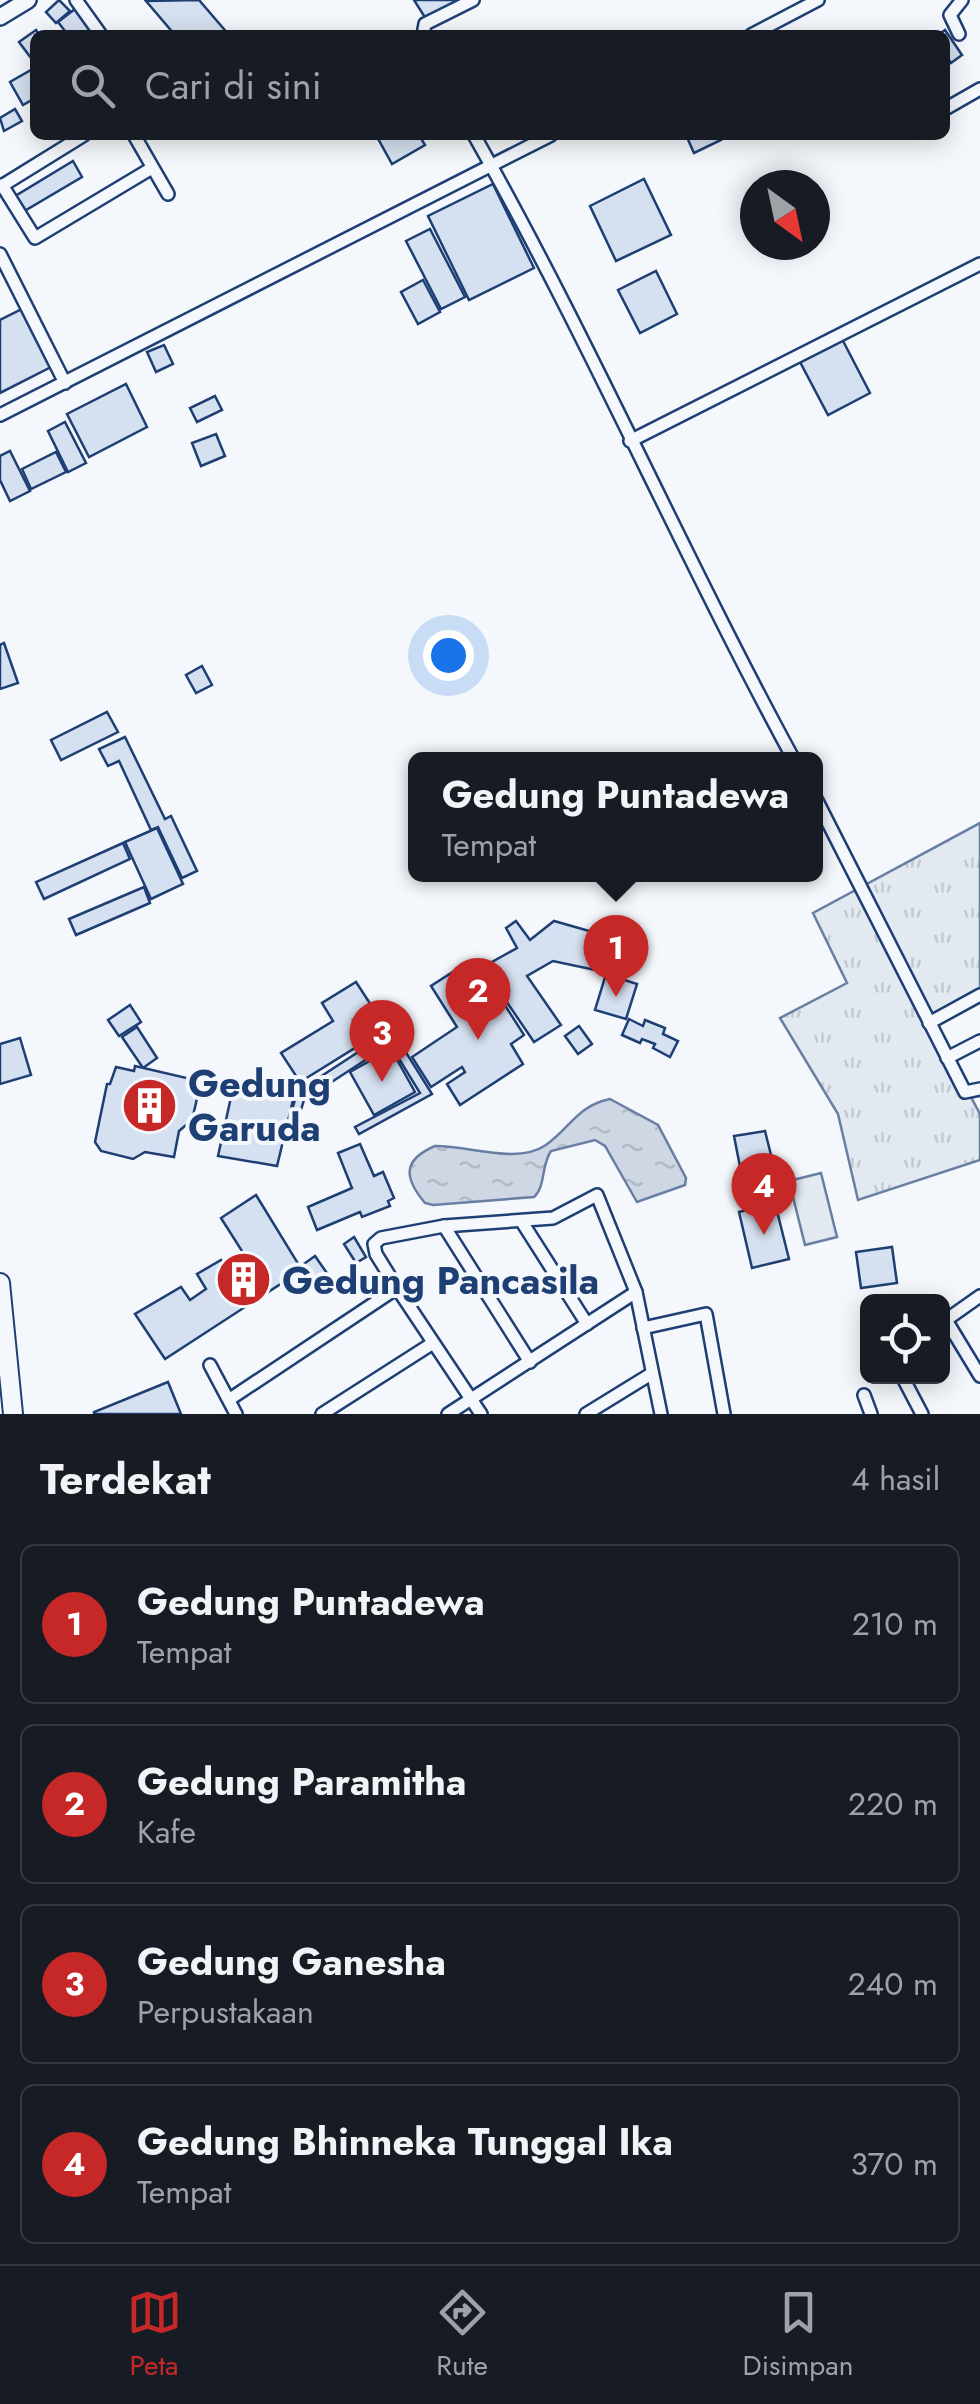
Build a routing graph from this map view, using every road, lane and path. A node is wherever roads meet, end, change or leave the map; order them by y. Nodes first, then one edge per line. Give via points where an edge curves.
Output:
1 (28, 0) edge
2 (76, 0) edge
3 (473, 0) edge
4 (818, 0) edge
5 (962, 0) edge
6 (0, 17) edge
7 (97, 30) edge
8 (424, 30) edge
9 (760, 30) edge
10 (959, 34) dead end
11 (980, 89) edge
12 (950, 106) edge
13 (76, 140) edge
14 (137, 140) edge
15 (477, 140) edge
16 (541, 140) edge
17 (491, 165) junction
18 (152, 168) junction
19 (1, 186) edge
20 (168, 194) dead end
21 (0, 254) edge
22 (980, 264) edge
23 (65, 384) junction
24 (0, 416) edge
25 (630, 441) junction
26 (790, 752) edge
27 (823, 813) edge
28 (980, 994) edge
29 (929, 1023) junction
30 (980, 1041) edge
31 (947, 1058) junction
32 (980, 1089) edge
33 (522, 1222) junction
34 (444, 1226) junction
35 (0, 1282) edge
36 (398, 1288) junction
37 (636, 1292) junction
38 (980, 1296) edge
39 (587, 1324) junction
40 (644, 1328) junction
41 (433, 1343) junction
42 (530, 1362) junction
43 (210, 1366) dead end
44 (651, 1374) junction
45 (980, 1376) edge
46 (906, 1384) edge
47 (864, 1394) dead end
48 (472, 1398) junction
49 (230, 1399) junction
50 (0, 1400) edge
51 (720, 1413) edge
52 (2, 1414) edge
53 (13, 1414) edge
54 (236, 1414) edge
55 (322, 1414) edge
56 (448, 1414) edge
57 (481, 1414) edge
58 (586, 1414) edge
59 (661, 1414) edge
60 (871, 1414) edge
61 (922, 1414) edge

1 - 6 main road
2 - 7 street
3 - 8 street
4 - 9 street
5 - 10 street via 950,15
11 - 12 street
13 - 19 street
14 - 18 street
15 - 17 street
16 - 17 street
17 - 23 street
17 - 25 street
18 - 19 street via 35,238
18 - 20 street
21 - 23 street
22 - 25 street
23 - 24 street
25 - 26 street
27 - 29 street
28 - 29 street
29 - 31 street
30 - 31 street
31 - 32 street via 965,1092
33 - 34 street
33 - 37 street via 552,1218 596,1195
33 - 39 street
34 - 36 street via 377,1240 373,1248
34 - 42 street
35 - 53 highway
36 - 41 street
36 - 49 street
37 - 39 street
37 - 40 street
38 - 45 street via 946,1320
39 - 42 street
40 - 44 street
40 - 51 street via 706,1314
41 - 48 street
41 - 55 street
42 - 48 street
43 - 49 street
44 - 58 street
44 - 59 street
46 - 61 street
47 - 60 street
48 - 56 street
48 - 57 street
49 - 54 street
50 - 52 highway

